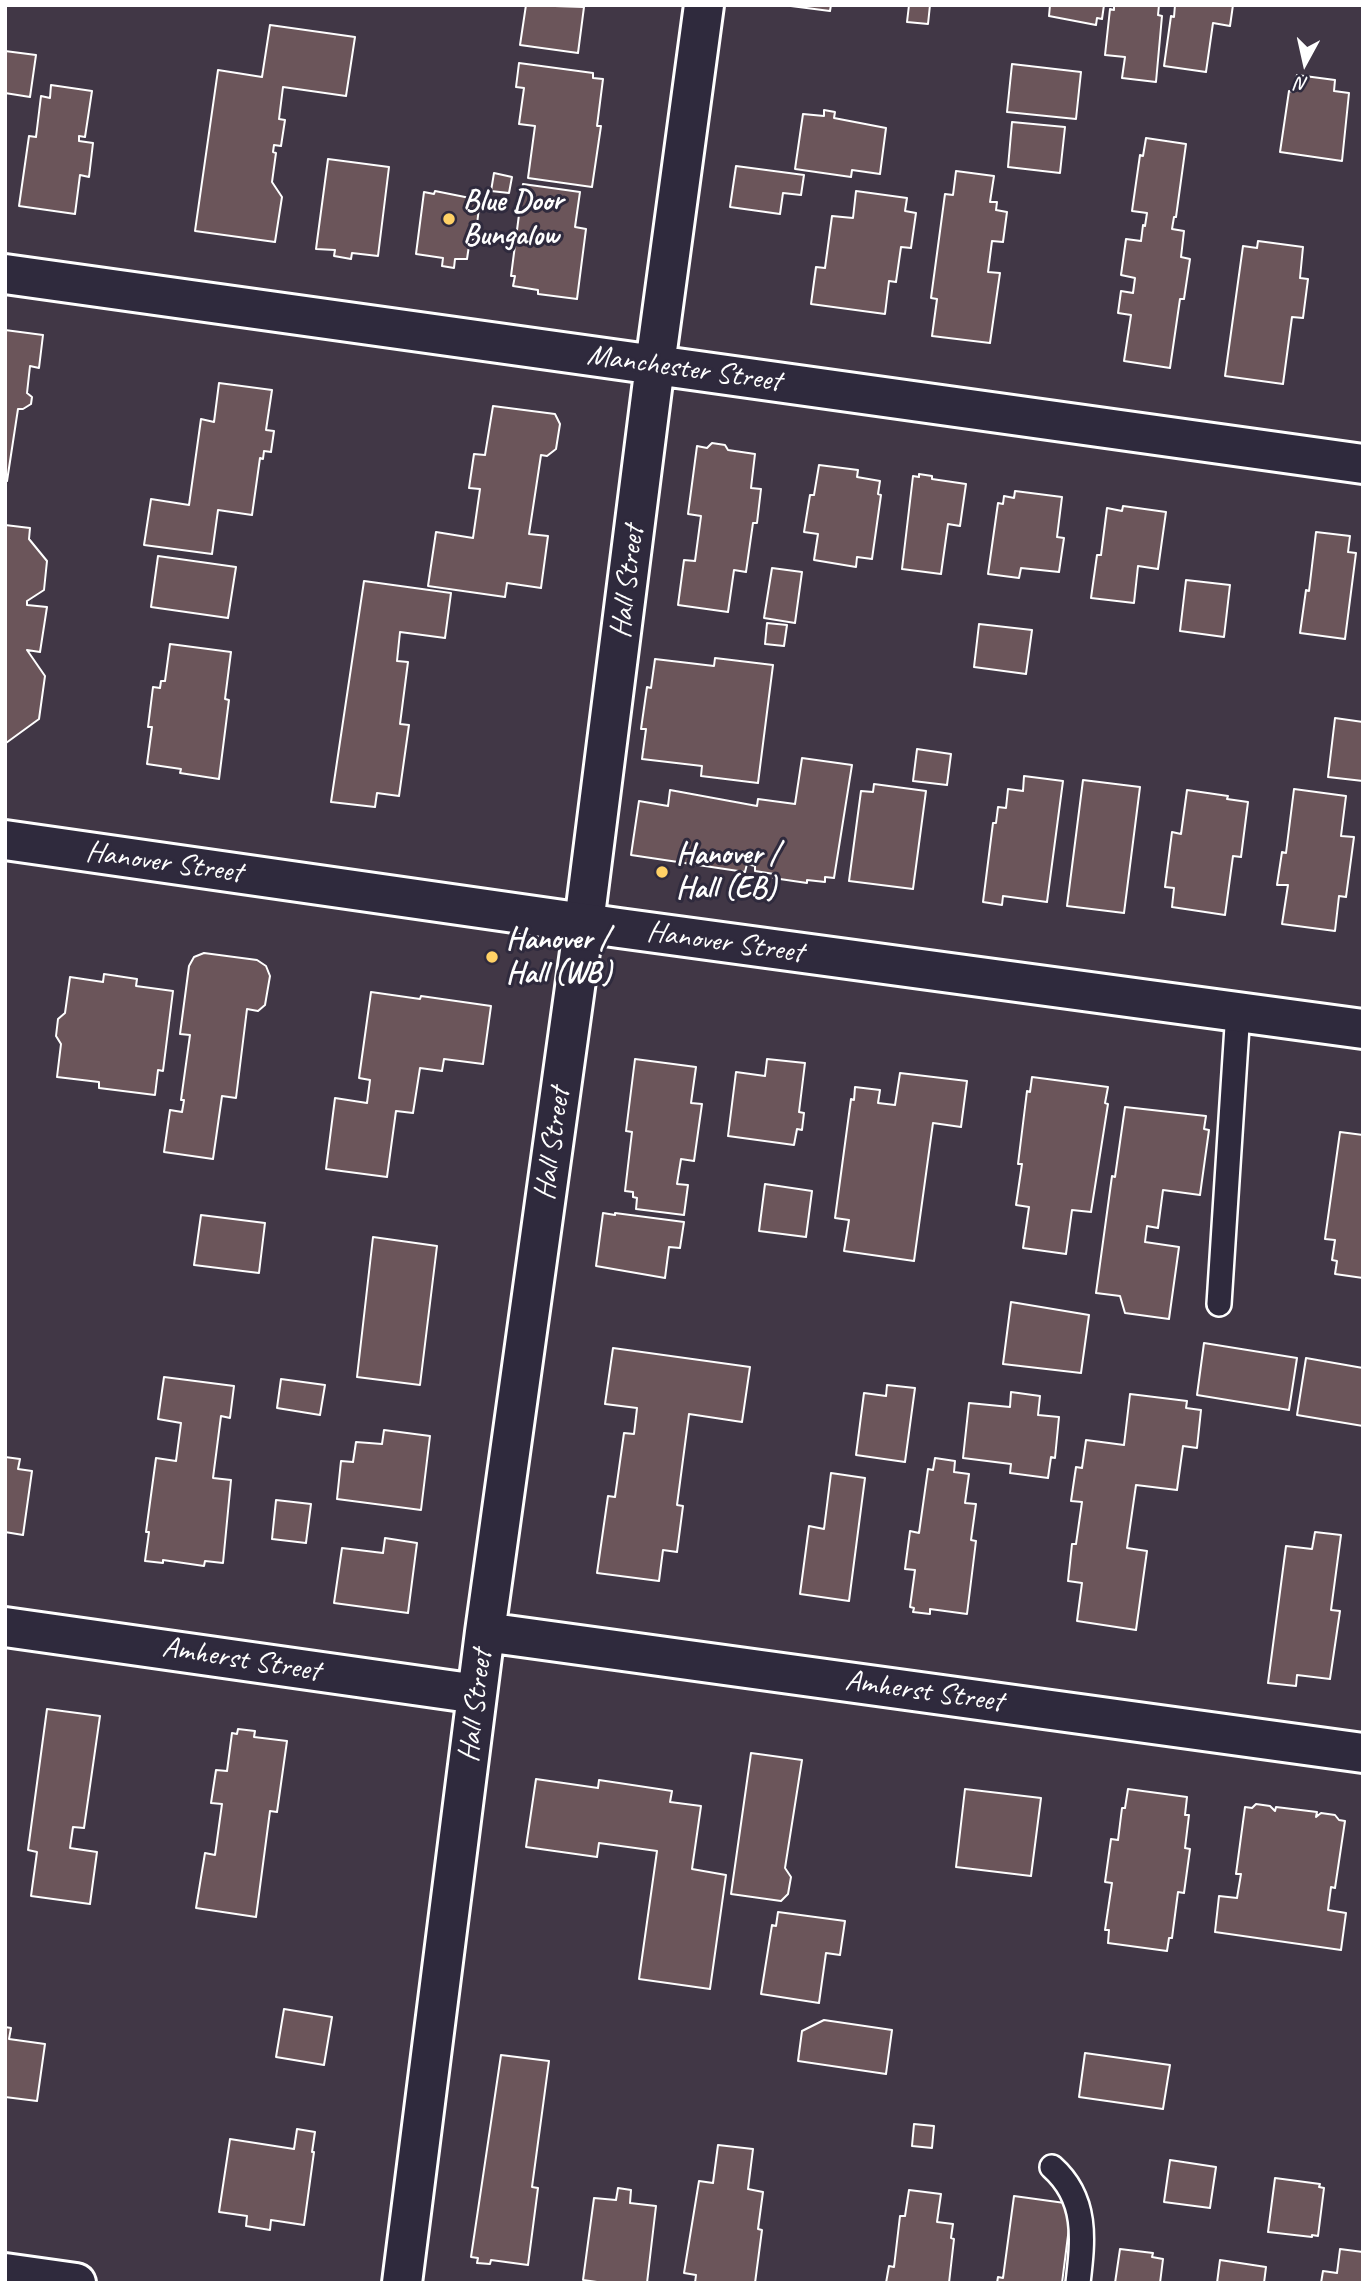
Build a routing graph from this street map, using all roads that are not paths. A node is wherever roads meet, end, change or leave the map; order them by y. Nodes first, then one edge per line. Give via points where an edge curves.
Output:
1 (704, 5) edge
2 (5, 274) edge
3 (655, 365) junction
4 (1363, 464) edge
5 (5, 840) edge
6 (584, 923) junction
7 (1238, 1012) junction
8 (1363, 1029) edge
9 (1219, 1304) dead end
10 (5, 1626) edge
11 (485, 1632) junction
12 (477, 1694) junction
13 (1363, 1752) edge
14 (1052, 2167) dead end
15 (5, 2273) edge
16 (76, 2283) edge
17 (402, 2283) edge
18 (1077, 2283) edge

1 - 3 street, Hall Street
2 - 3 street, Manchester Street
3 - 4 street, Manchester Street
3 - 6 street, Hall Street
5 - 6 street, Hanover Street
6 - 7 street, Hanover Street
6 - 11 street, Hall Street
7 - 8 street, Hanover Street
7 - 9 lane
10 - 12 street, Amherst Street
11 - 12 street, Hall Street
11 - 13 street, Amherst Street
12 - 17 street, Hall Street
14 - 18 lane via 1064,2178 1079,2210 1083,2239
15 - 16 street

